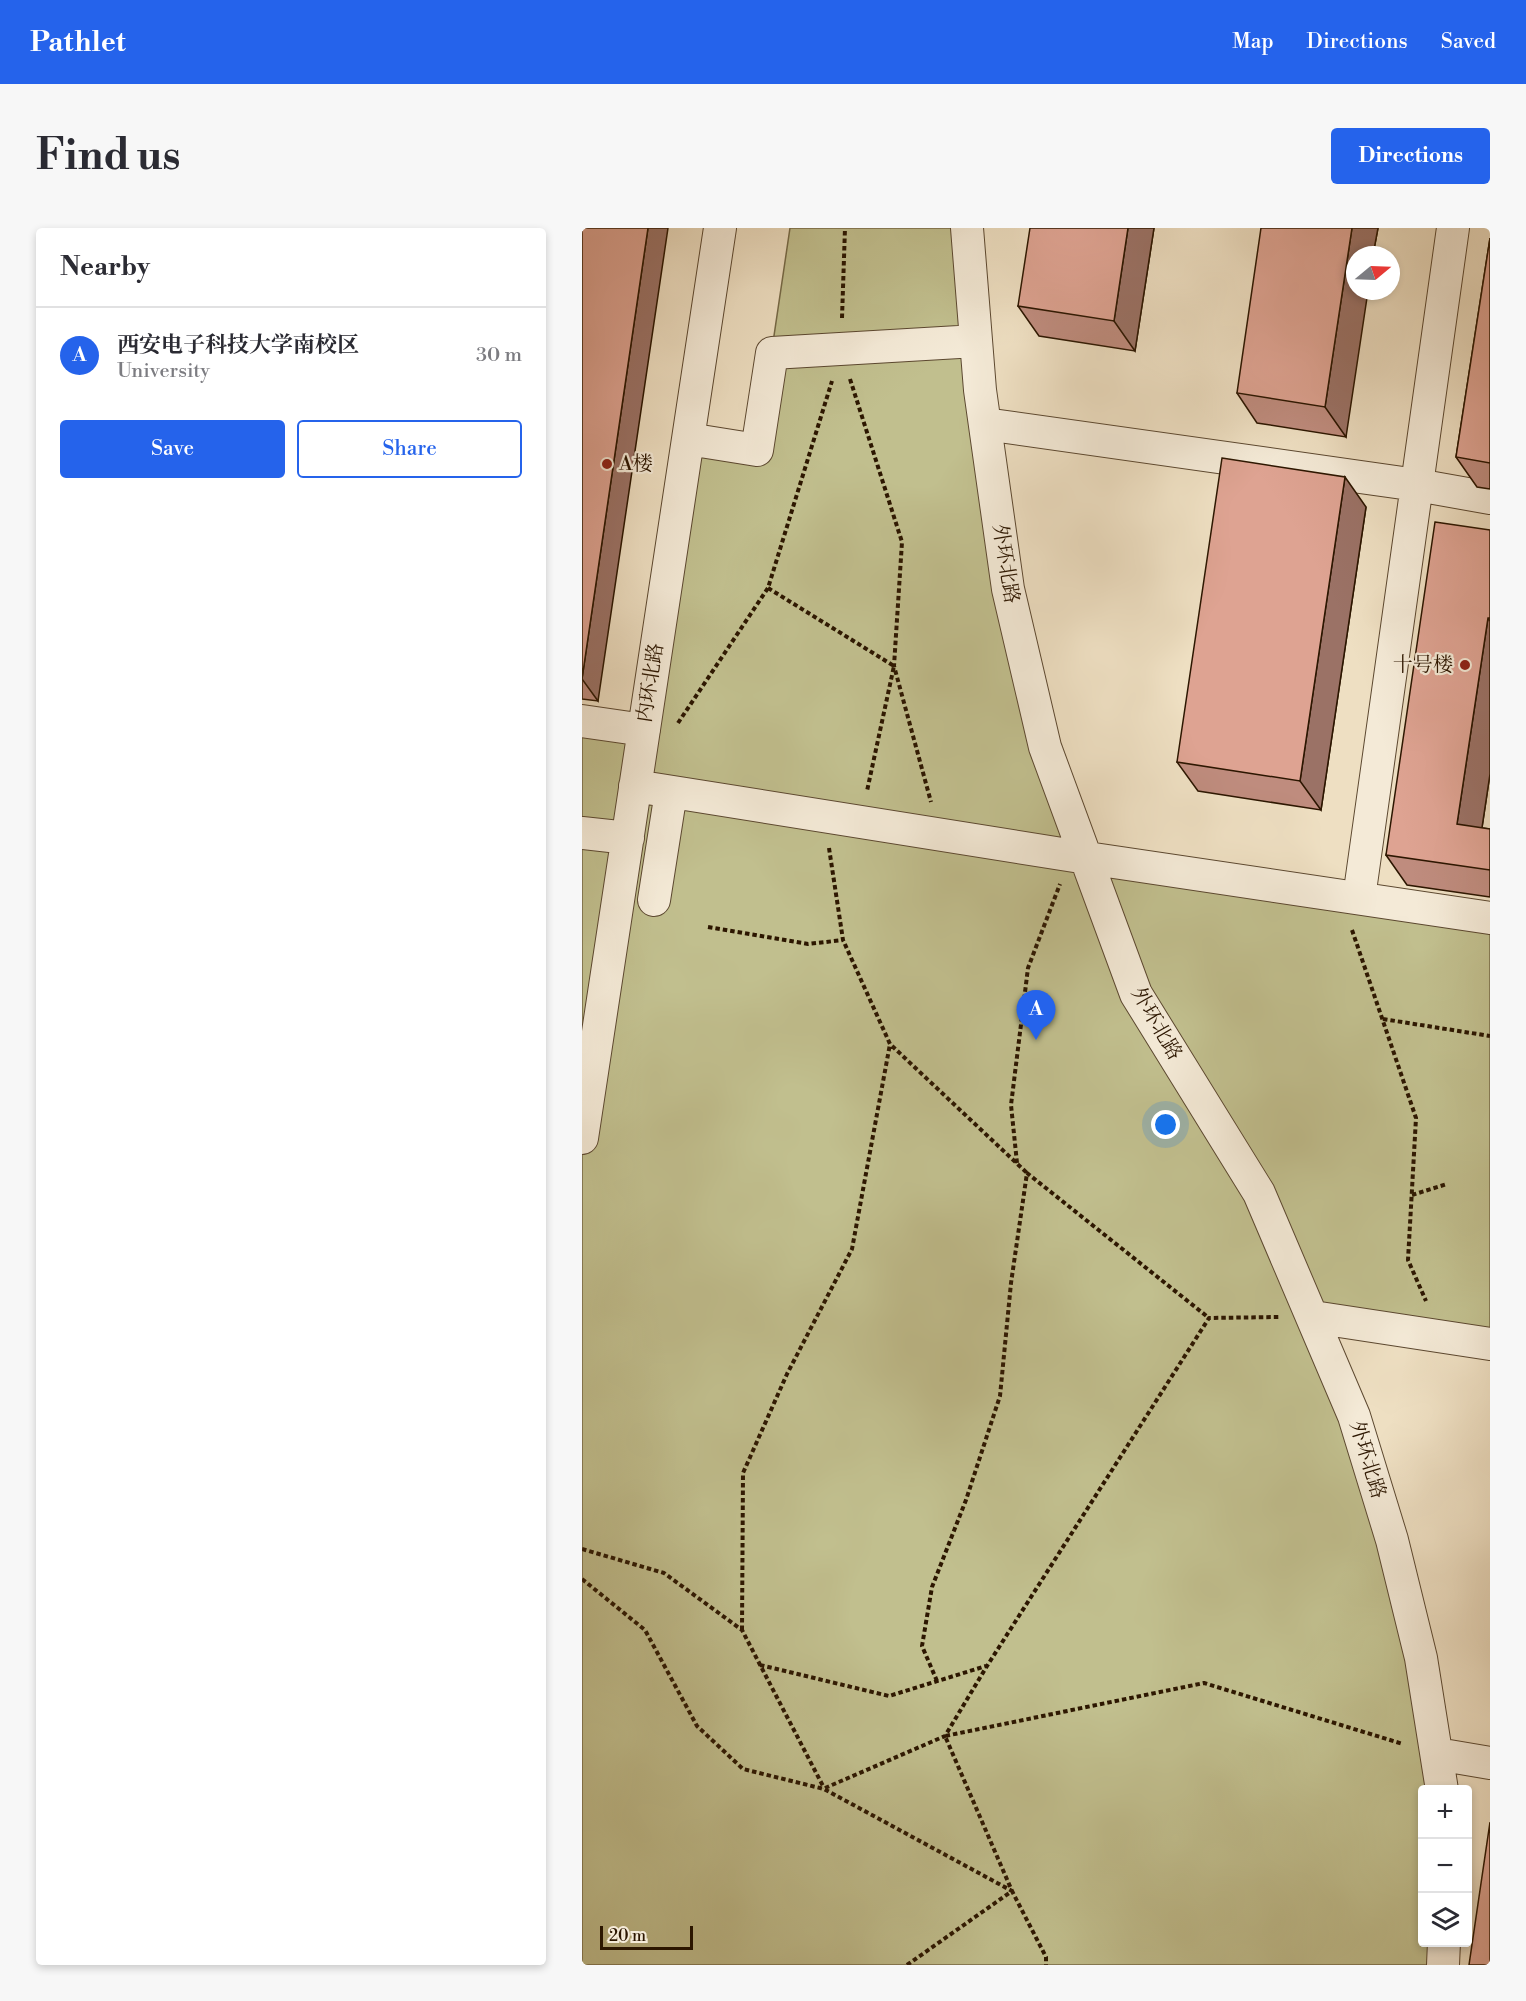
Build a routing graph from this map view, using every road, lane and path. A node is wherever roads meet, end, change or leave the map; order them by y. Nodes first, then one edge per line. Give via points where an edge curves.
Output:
1 (720, 228) edge
2 (845, 228) edge
3 (967, 228) edge
4 (1453, 228) edge
5 (976, 341) junction
6 (841, 351) junction
7 (984, 424) junction
8 (688, 439) junction
9 (1417, 485) junction
10 (1490, 498) edge
11 (768, 588) junction
12 (894, 666) junction
13 (582, 721) edge
14 (675, 727) dead end
15 (644, 730) junction
16 (635, 786) junction
17 (671, 792) junction
18 (824, 816) junction
19 (861, 821) junction
20 (582, 833) edge
21 (940, 834) junction
22 (628, 838) junction
23 (1079, 856) junction
24 (1350, 897) junction
25 (654, 900) dead end
26 (1490, 918) edge
27 (708, 927) dead end
28 (843, 940) junction
29 (1383, 1019) junction
30 (1490, 1036) edge
31 (890, 1044) junction
32 (582, 1138) edge
33 (1017, 1164) junction
34 (1027, 1173) junction
35 (1447, 1184) dead end
36 (1412, 1195) junction
37 (1313, 1317) junction
38 (1209, 1318) junction
39 (1440, 1336) junction
40 (1490, 1344) edge
41 (582, 1549) edge
42 (582, 1579) edge
43 (742, 1630) junction
44 (760, 1665) junction
45 (987, 1665) junction
46 (937, 1681) junction
47 (945, 1736) junction
48 (1437, 1754) junction
49 (1490, 1763) edge
50 (1441, 1785) edge
51 (824, 1789) junction
52 (1012, 1891) junction
53 (1444, 1947) edge
54 (907, 1965) edge
55 (1046, 1965) edge
56 (1443, 1965) edge

1 - 8 lane, 内环北路
2 - 6 path
3 - 5 lane, 外环北路
4 - 9 lane
5 - 6 lane
5 - 7 lane, 外环北路
6 - 8 lane via 772,353 757,450
6 - 11 path
6 - 12 path via 902,542
7 - 9 lane
7 - 23 lane, 外环北路 via 1008,589 1045,747
8 - 15 lane, 内环北路
9 - 10 lane
9 - 24 lane
11 - 12 path
11 - 14 path
12 - 19 path
12 - 21 path
13 - 15 lane
15 - 16 lane, 内环北路
16 - 17 lane
16 - 22 lane, 内环北路
17 - 18 lane
17 - 25 lane
18 - 19 lane
18 - 28 path
19 - 21 lane
20 - 22 lane
21 - 23 lane
22 - 32 lane, 内环北路
23 - 24 lane
23 - 33 path via 1028,968 1011,1105
23 - 37 lane, 外环北路 via 1136,994 1259,1193
24 - 26 lane
24 - 29 path
27 - 28 path via 808,944
28 - 31 path
29 - 30 path
29 - 36 path via 1416,1118
31 - 33 path
31 - 43 path via 852,1249 787,1374 744,1473
33 - 34 path
34 - 38 path
34 - 46 path via 1000,1396 930,1597 922,1646
35 - 36 path
36 - 39 path via 1408,1260
37 - 38 path
37 - 39 lane
37 - 48 lane, 外环北路 via 1354,1416 1392,1540 1421,1658
38 - 45 path
39 - 40 lane
41 - 43 path via 664,1573
42 - 51 path via 645,1630 697,1726 742,1769
43 - 44 path
44 - 46 path via 890,1696
44 - 51 path
45 - 46 path
45 - 47 path
47 - 48 path via 1204,1683
47 - 51 path
47 - 52 path
48 - 49 lane
48 - 50 lane, 外环北路
51 - 52 path
52 - 54 path
52 - 55 path
53 - 56 lane

